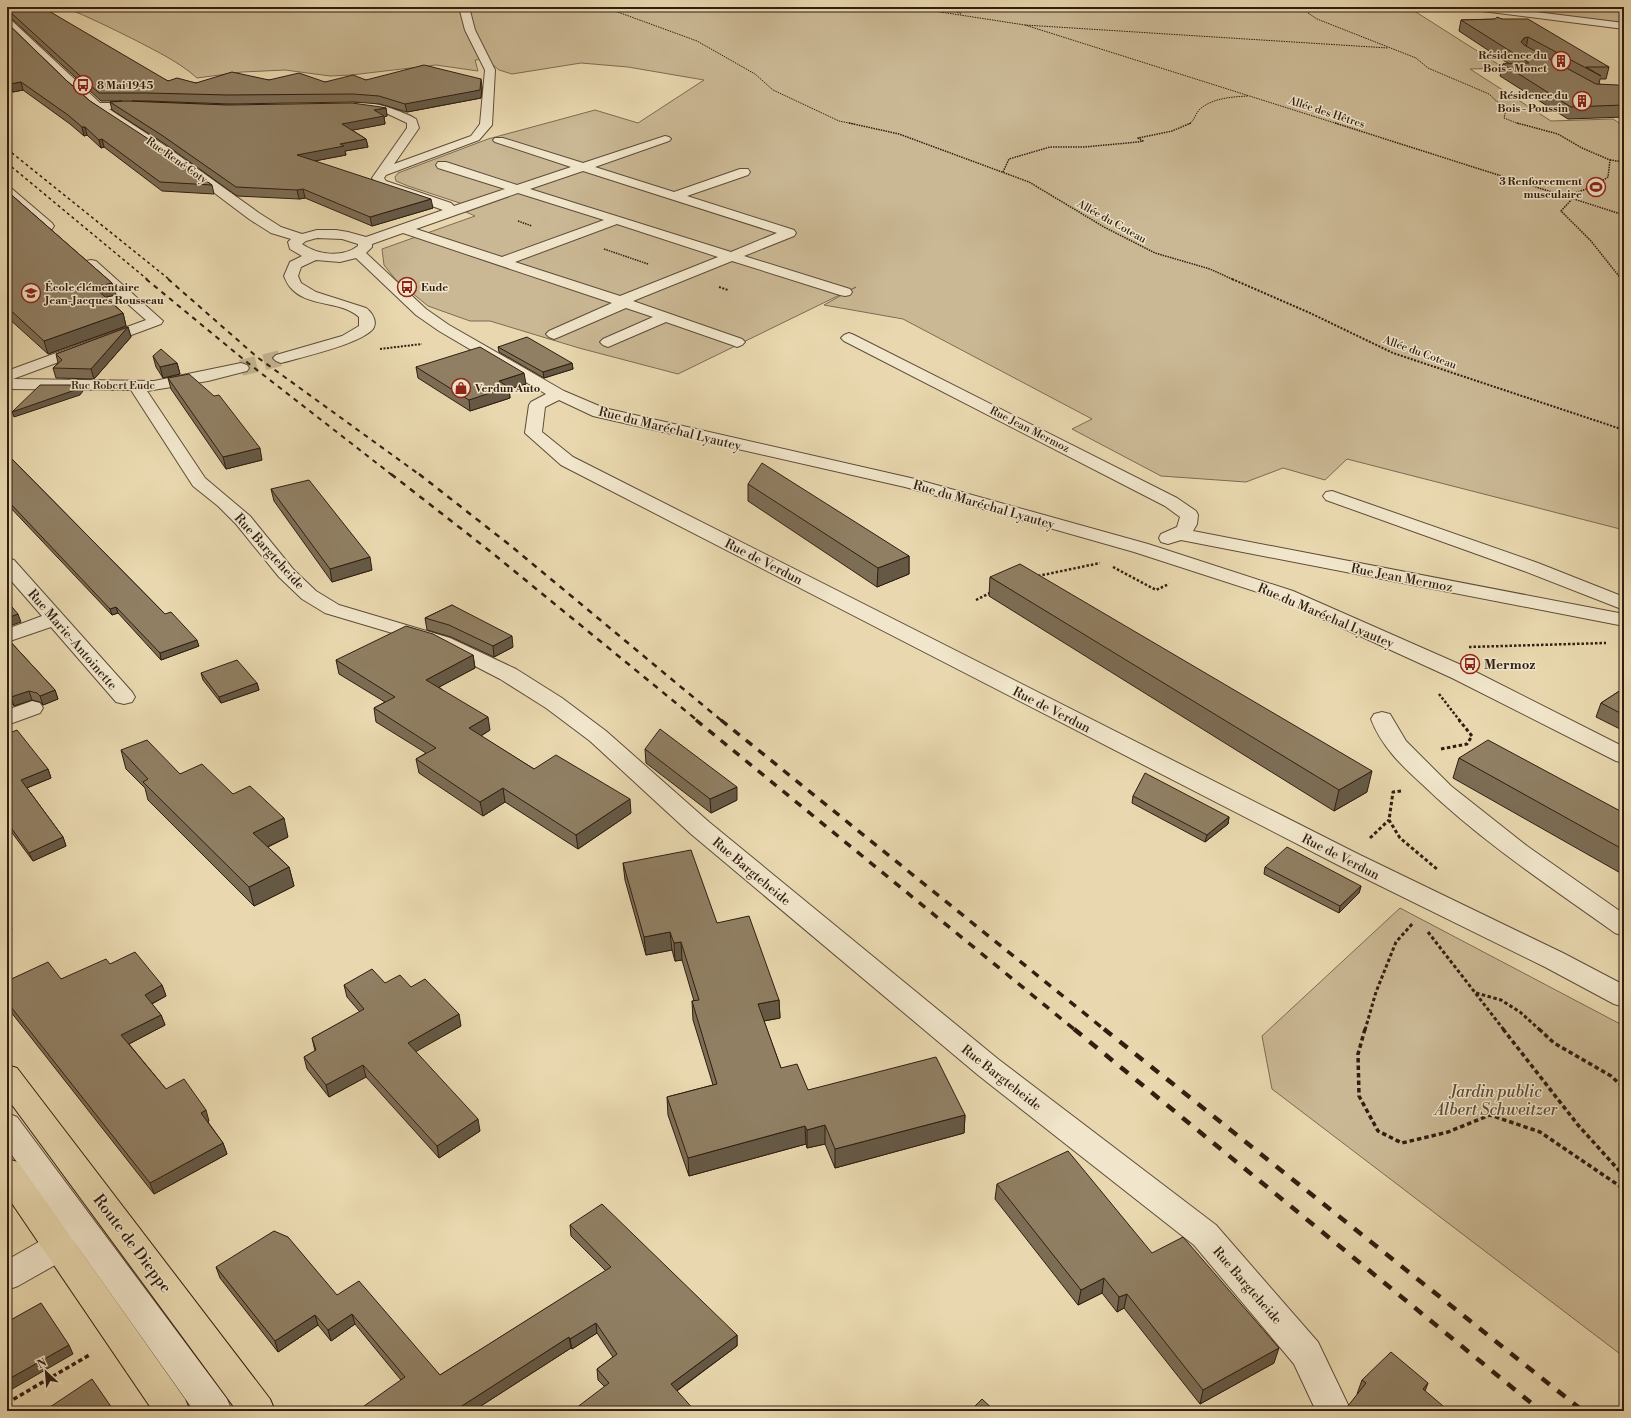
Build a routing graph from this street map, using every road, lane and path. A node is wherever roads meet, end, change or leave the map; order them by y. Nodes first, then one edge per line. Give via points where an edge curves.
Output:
1 (464, 7) edge
2 (604, 7) edge
3 (908, 7) edge
4 (943, 7) edge
5 (1312, 7) edge
6 (1474, 7) edge
7 (967, 16) junction
8 (7, 22) edge
9 (1025, 25) junction
10 (1624, 26) edge
11 (1388, 48) junction
12 (1249, 96) junction
13 (150, 105) edge
14 (97, 106) junction
15 (346, 106) edge
16 (665, 138) dead end
17 (499, 140) dead end
18 (1610, 160) junction
19 (1624, 162) edge
20 (442, 165) dead end
21 (583, 166) junction
22 (383, 172) junction
23 (744, 172) dead end
24 (1003, 172) junction
25 (517, 189) junction
26 (7, 191) edge
27 (675, 196) junction
28 (1566, 197) junction
29 (1572, 199) junction
30 (449, 212) junction
31 (1624, 215) edge
32 (616, 220) junction
33 (518, 221) dead end
34 (403, 229) junction
35 (55, 233) edge
36 (301, 238) junction
37 (569, 238) junction
38 (365, 242) junction
39 (356, 253) junction
40 (78, 254) edge
41 (314, 255) junction
42 (731, 256) junction
43 (502, 262) junction
44 (684, 276) junction
45 (1624, 282) edge
46 (728, 290) dead end
47 (846, 292) dead end
48 (623, 302) junction
49 (666, 317) junction
50 (554, 334) dead end
51 (849, 338) dead end
52 (468, 342) junction
53 (608, 342) dead end
54 (737, 342) dead end
55 (379, 349) dead end
56 (281, 358) tunnel mouth
57 (241, 368) tunnel mouth
58 (7, 376) edge
59 (7, 384) edge
60 (138, 386) junction
61 (558, 394) junction
62 (1624, 430) edge
63 (1332, 496) dead end
64 (1179, 534) junction
65 (1140, 548) junction
66 (1103, 562) dead end
67 (7, 564) edge
68 (1110, 566) dead end
69 (1204, 568) junction
70 (1035, 577) edge
71 (998, 590) edge
72 (976, 600) dead end
73 (1624, 604) edge
74 (55, 618) junction
75 (1624, 620) edge
76 (7, 636) edge
77 (124, 697) dead end
78 (32, 708) dead end
79 (7, 718) edge
80 (1382, 719) dead end
81 (1624, 756) edge
82 (1436, 786) junction
83 (1440, 872) dead end
84 (1436, 904) junction
85 (1418, 917) junction
86 (1624, 927) edge
87 (1475, 992) junction
88 (1624, 997) edge
89 (7, 1076) edge
90 (1624, 1088) edge
91 (7, 1125) edge
92 (7, 1172) edge
93 (1624, 1176) edge
94 (1624, 1189) edge
95 (60, 1246) junction
96 (7, 1276) edge
97 (59, 1373) dead end
98 (7, 1403) edge
99 (173, 1411) edge
100 (214, 1411) edge
101 (258, 1411) edge
102 (1334, 1411) edge

1 - 22 street via 470,30 490,70 486,125 475,138
2 - 24 path, Allée du Coteau via 697,41 755,74 772,90 838,121 899,134
3 - 7 path
4 - 7 path
5 - 11 path via 1308,13 1317,19
6 - 10 street
7 - 9 path
8 - 14 street, Rue René Coty
9 - 11 path
9 - 12 path, Allée des Hêtres
11 - 18 path via 1416,58 1428,68 1489,94 1506,110 1504,118 1520,125 1558,134
12 - 24 path via 1211,101 1199,110 1192,122 1167,132 1138,138 1143,141 1084,147 1050,147 1009,159
12 - 28 path, Allée des Hêtres
13 - 14 street
14 - 36 street, Rue René Coty via 160,147 254,216 276,230
15 - 22 street via 387,110 402,114 412,121 413,128
16 - 21 street
17 - 21 street
18 - 19 path
18 - 28 path via 1608,177 1595,186
20 - 25 street
21 - 25 street
21 - 27 street
22 - 30 street via 378,178 382,184 447,206
23 - 27 street
24 - 62 path, Allée du Coteau via 1029,182 1104,227 1155,253 1210,269 1394,353
25 - 30 street
25 - 32 street
26 - 35 street
27 - 42 street via 789,233
28 - 29 path, Allée des Hêtres
29 - 31 path, Allée des Hêtres
29 - 45 path via 1561,211 1591,241
30 - 34 street
32 - 37 street
32 - 42 street
33 - 37 path
34 - 38 street
34 - 43 street
36 - 38 street via 317,234 346,235
36 - 41 street via 295,242 295,246
37 - 43 street
37 - 44 path
38 - 39 street via 366,247
39 - 41 street via 335,257
39 - 52 street, Rue du Maréchal Lyautey via 364,257 421,312
40 - 58 street via 156,321
41 - 56 street via 295,265 291,276 296,285 312,296 365,314 366,328 347,339
42 - 44 street
42 - 47 street
43 - 48 street
44 - 46 path
44 - 48 street
48 - 49 street
48 - 50 street
49 - 53 street
49 - 54 street
51 - 64 street, Rue Jean Mermoz via 1171,502 1189,515 1188,524
52 - 55 path
52 - 61 street, Rue du Maréchal Lyautey
57 - 60 street, Rue Robert Eude via 174,383
59 - 60 street, Rue Robert Eude
60 - 102 street, Rue Bargteheide via 140,394 199,482 243,520 286,573 309,595 332,609 369,622 443,642 508,674 554,703 598,736 700,828 988,1067 1205,1235 1306,1352
61 - 65 street, Rue du Maréchal Lyautey via 599,412 909,483
61 - 84 street, Rue de Verdun via 537,405 534,433 567,461
63 - 73 street via 1532,567
64 - 65 street
64 - 75 street, Rue Jean Mermoz
65 - 69 street, Rue du Maréchal Lyautey
66 - 70 path
67 - 74 street, Rue Marie-Antoinette
68 - 69 path via 1156,590
69 - 81 street, Rue du Maréchal Lyautey via 1286,595 1427,658
71 - 72 path
74 - 76 street
74 - 77 street, Rue Marie-Antoinette
78 - 79 street
80 - 82 street via 1385,728 1404,754
82 - 83 path via 1393,792 1389,820 1400,838
82 - 86 street via 1498,836
84 - 85 path
84 - 88 street, Rue de Verdun via 1554,960
85 - 87 path
85 - 94 path via 1396,942 1376,992 1358,1054 1359,1096 1378,1131 1402,1143 1448,1132 1490,1115 1540,1132
87 - 90 path via 1501,1000 1520,1012 1554,1043 1611,1076
87 - 93 path via 1578,1125
89 - 101 main road, Route de Dieppe
91 - 100 street
92 - 95 main road
95 - 96 street
95 - 99 main road
97 - 98 path

